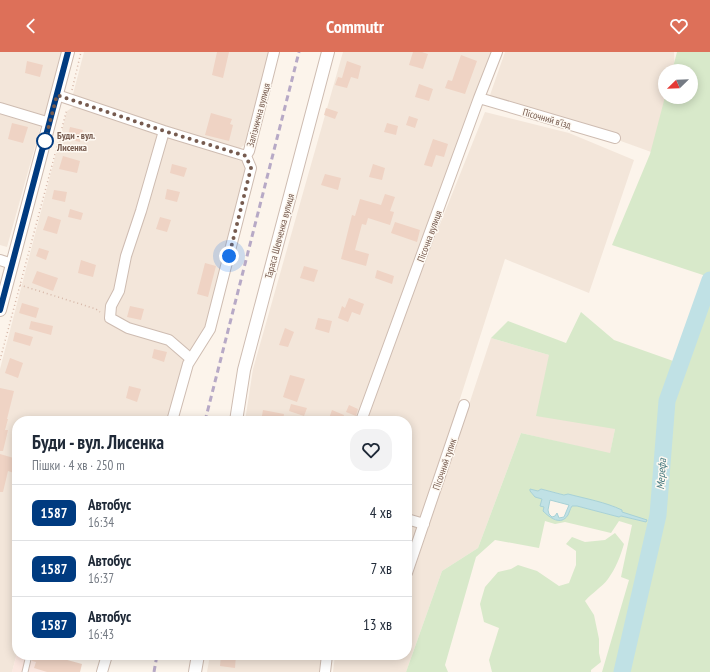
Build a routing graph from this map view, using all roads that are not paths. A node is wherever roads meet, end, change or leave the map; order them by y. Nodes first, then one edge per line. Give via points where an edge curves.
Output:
1 (68, 52) edge
2 (274, 52) edge
3 (328, 52) edge
4 (497, 52) edge
5 (57, 95) junction
6 (479, 98) junction
7 (0, 108) edge
8 (50, 123) junction
9 (164, 131) junction
10 (615, 138) dead end
11 (246, 156) junction
12 (0, 260) edge
13 (12, 264) junction
14 (0, 310) edge
15 (191, 359) junction
16 (464, 405) dead end
17 (173, 416) edge
18 (237, 416) edge
19 (363, 416) edge
20 (412, 520) edge
21 (424, 524) junction
22 (412, 559) edge
23 (28, 660) edge
24 (106, 660) edge
25 (197, 660) edge
26 (326, 660) edge
27 (25, 672) edge
28 (102, 672) edge
29 (196, 672) edge
30 (325, 672) edge

1 - 5 street
2 - 11 street, Залізнична вулиця
3 - 18 street, Тараса Шевченка вулиця via 244,370
4 - 6 street, Пісочна вулиця
5 - 8 street
5 - 9 street
6 - 10 street, Пісочний в’їзд
6 - 19 street, Пісочна вулиця
7 - 8 street
8 - 13 street
9 - 11 street
9 - 15 street via 126,256 119,290 110,306 110,318 128,328 169,340
11 - 15 street, Залізнична вулиця via 251,168 210,329
12 - 13 street
13 - 14 street
15 - 17 street, Залізнична вулиця
16 - 21 street, Пісочний тупик
20 - 21 street
21 - 22 street, Пісочний тупик
23 - 27 lane
24 - 28 street
25 - 29 street
26 - 30 street

